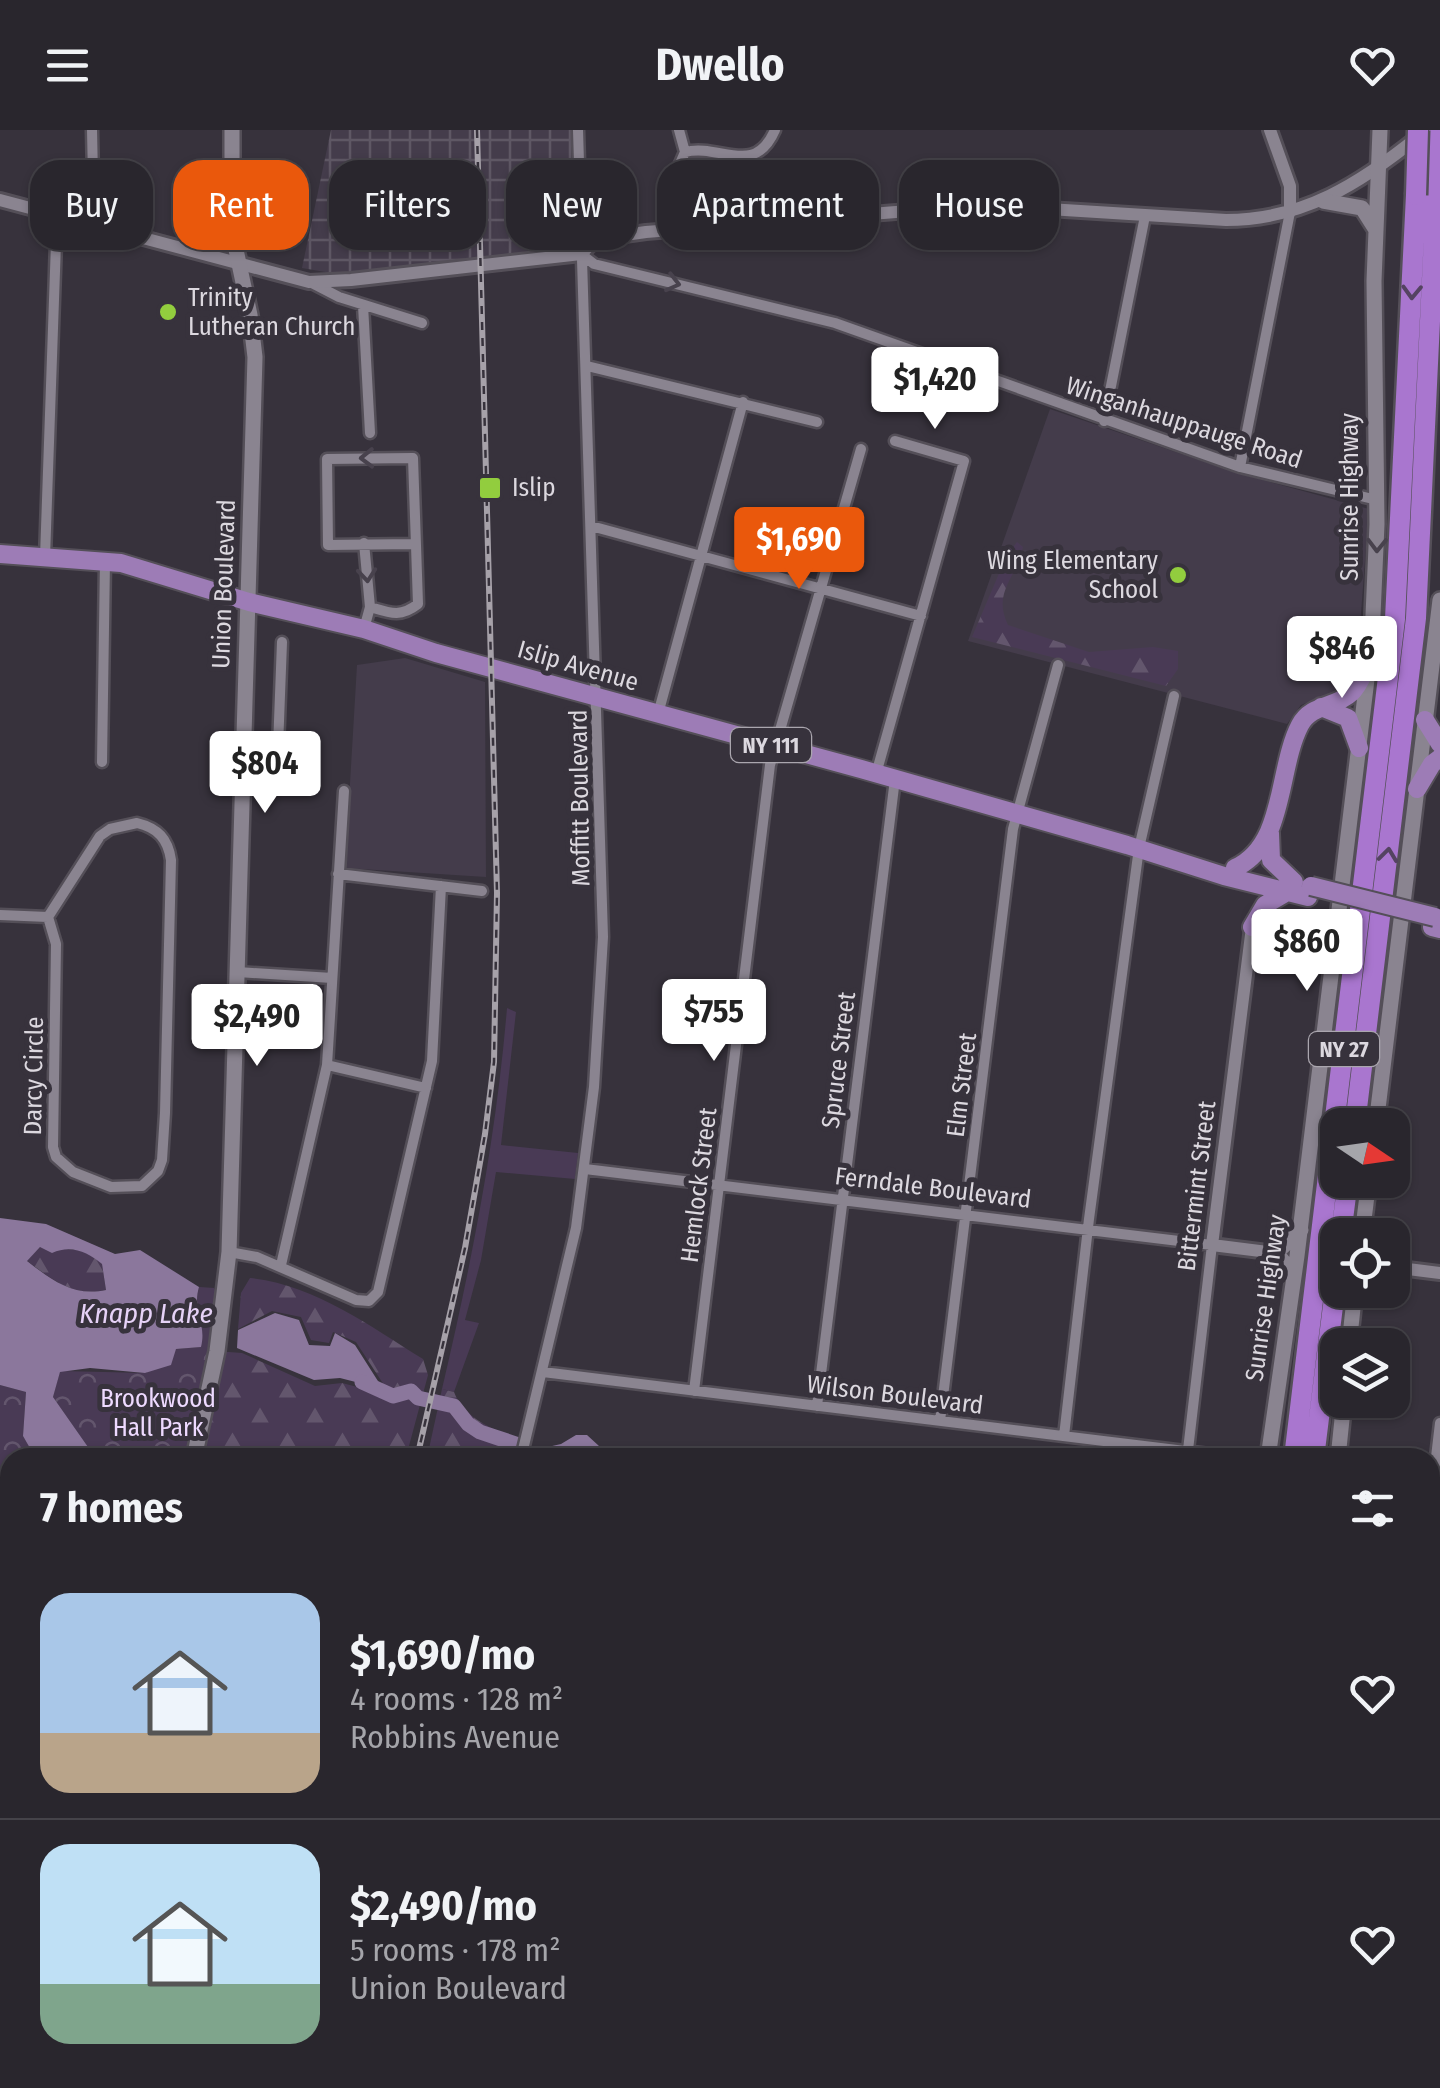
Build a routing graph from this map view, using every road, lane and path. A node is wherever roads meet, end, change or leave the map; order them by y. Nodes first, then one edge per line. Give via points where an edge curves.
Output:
1 (92, 130) edge
2 (232, 130) edge
3 (578, 130) edge
4 (679, 130) edge
5 (775, 130) edge
6 (1270, 130) edge
7 (1380, 130) edge
8 (1418, 130) edge
9 (1427, 130) edge
10 (1438, 130) edge
11 (684, 152) junction
12 (93, 160) edge
13 (682, 160) edge
14 (1378, 168) junction
15 (0, 200) edge
16 (1324, 201) junction
17 (30, 207) edge
18 (1290, 212) junction
19 (879, 213) edge
20 (1145, 216) junction
21 (1376, 230) junction
22 (657, 232) edge
23 (153, 239) edge
24 (56, 250) edge
25 (582, 254) junction
26 (239, 262) junction
27 (351, 280) junction
28 (309, 282) junction
29 (348, 300) junction
30 (363, 304) junction
31 (422, 323) dead end
32 (587, 366) junction
33 (743, 402) junction
34 (1104, 421) junction
35 (817, 422) dead end
36 (370, 433) dead end
37 (895, 442) dead end
38 (861, 449) dead end
39 (1240, 467) junction
40 (1377, 500) junction
41 (592, 526) junction
42 (364, 543) junction
43 (414, 544) junction
44 (0, 554) edge
45 (702, 554) junction
46 (46, 556) junction
47 (104, 561) junction
48 (821, 587) junction
49 (1440, 600) edge
50 (249, 602) junction
51 (370, 607) junction
52 (385, 612) junction
53 (921, 616) junction
54 (371, 631) junction
55 (282, 642) dead end
56 (1370, 660) junction
57 (1058, 665) dead end
58 (1174, 696) dead end
59 (597, 698) junction
60 (1320, 707) junction
61 (658, 714) junction
62 (1426, 720) junction
63 (1440, 744) edge
64 (776, 746) junction
65 (1359, 748) junction
66 (244, 749) junction
67 (278, 750) junction
68 (1440, 758) edge
69 (102, 762) dead end
70 (276, 774) dead end
71 (876, 774) junction
72 (895, 779) junction
73 (1417, 789) junction
74 (344, 791) dead end
75 (1017, 814) junction
76 (1270, 828) junction
77 (1139, 848) junction
78 (338, 874) junction
79 (1239, 875) junction
80 (441, 886) junction
81 (1300, 890) junction
82 (482, 891) dead end
83 (0, 916) edge
84 (48, 917) junction
85 (1437, 923) edge
86 (1252, 927) junction
87 (238, 972) junction
88 (332, 978) junction
89 (327, 1065) junction
90 (426, 1088) junction
91 (1357, 1108) edge
92 (1378, 1108) edge
93 (585, 1169) junction
94 (720, 1184) junction
95 (842, 1199) junction
96 (968, 1214) junction
97 (1090, 1230) junction
98 (1300, 1230) junction
99 (1212, 1245) junction
100 (229, 1252) junction
101 (1276, 1252) junction
102 (281, 1265) junction
103 (1410, 1269) edge
104 (1440, 1273) edge
105 (1294, 1282) junction
106 (1333, 1308) edge
107 (543, 1372) junction
108 (1303, 1378) junction
109 (694, 1390) junction
110 (817, 1406) junction
111 (1342, 1418) edge
112 (940, 1421) junction
113 (1440, 1423) edge
114 (1064, 1436) junction
115 (196, 1448) edge
116 (524, 1448) edge
117 (1170, 1448) edge
118 (1188, 1448) edge
119 (1269, 1448) edge
120 (1286, 1448) edge
121 (1295, 1448) edge
122 (1317, 1448) edge
123 (1339, 1448) edge
124 (1437, 1448) edge

1 - 12 street
2 - 26 main road, Union Boulevard via 232,231
3 - 25 street, Moffitt Boulevard
4 - 11 street
5 - 11 street via 756,154 740,158 698,148
6 - 18 street via 1290,186
7 - 14 main road, Sunrise Highway
8 -> 108 highway, Sunrise Highway / NY 27, bridge via 1395,619
9 - 14 street
91 -> 10 highway, NY 27 via 1416,618
11 - 13 street
14 - 16 street
14 - 21 main road, Sunrise Highway
15 - 17 street
16 - 18 street
16 - 21 main road via 1358,206
18 - 20 street via 1238,220
18 - 39 street
19 - 20 street via 971,205
20 - 34 street
21 - 40 main road, Sunrise Highway
22 - 25 street via 596,239
23 - 26 street
24 - 46 street
25 - 27 street
25 - 32 street, Moffitt Boulevard
25 -> 34 street, Winganhauppauge Road via 594,264 835,323
26 - 28 street
26 - 50 main road, Union Boulevard via 255,357
27 - 28 street
27 - 29 street
28 - 29 street
29 - 30 street
30 - 31 street
30 - 36 street
32 - 33 street
32 - 41 street, Moffitt Boulevard
33 - 35 street
33 - 45 street
34 - 39 street, Winganhauppauge Road
37 - 53 street via 964,461
38 - 48 street, Hemlock Street
39 - 40 street, Winganhauppauge Road
40 -> 56 main road, Sunrise Highway
41 - 45 street
41 - 59 street, Moffitt Boulevard
42 - 43 street
43 -> 42 street via 413,458 326,459 328,545
42 -> 51 street
43 - 52 street via 418,604 406,614
44 - 46 main road, Islip Avenue / NY 111
45 - 48 street
45 - 61 street
46 - 47 main road, Islip Avenue / NY 111
47 - 50 main road, Islip Avenue / NY 111
47 - 69 street
48 - 53 street
48 - 64 street, Hemlock Street
49 - 62 main road
50 - 54 main road, Islip Avenue / NY 111
50 - 66 main road, Union Boulevard
51 - 52 street
51 - 54 street
52 - 54 street
53 - 71 street
54 - 59 main road, Islip Avenue / NY 111
55 - 67 street
56 - 60 main road via 1351,693
56 - 65 main road, Sunrise Highway
57 - 75 street, Elm Street
58 - 77 street
59 - 61 main road, Islip Avenue / NY 111
59 - 93 street, Moffitt Boulevard via 603,937
60 - 65 main road via 1348,718
60 - 76 main road via 1299,726
61 - 64 main road, Islip Avenue / NY 111
62 - 63 main road
62 - 73 main road
64 - 71 main road, Islip Avenue / NY 111
64 - 94 street, Hemlock Street
65 - 98 main road, Sunrise Highway
66 - 67 street
66 - 87 main road, Union Boulevard
67 - 70 street
68 - 73 main road
71 - 72 main road, Islip Avenue / NY 111
72 - 75 main road, Islip Avenue / NY 111
72 - 95 street, Spruce Street
73 - 92 main road
74 - 78 street
75 - 77 main road, Islip Avenue / NY 111
75 - 96 street, Elm Street
76 - 79 main road
76 - 81 main road via 1271,860
77 - 79 main road, Islip Avenue / NY 111
77 - 97 street
78 - 80 street
78 - 88 street
79 - 81 main road, Islip Avenue / NY 111
79 - 86 main road
80 - 82 street
80 - 90 street
81 - 85 main road, Islip Avenue / NY 111, bridge
81 - 86 main road via 1264,905
83 - 84 street
84 - 84 street, Darcy Circle via 56,944 56,1157 96,1182 142,1186 162,1160 171,860 164,838 136,823 110,828
86 - 99 street, Bittermint Street
87 - 88 street
87 - 100 main road, Union Boulevard
88 - 89 street
89 - 90 street
89 - 102 street
90 - 102 street via 378,1292 369,1301 356,1300
93 - 94 street, Ferndale Boulevard
93 - 107 street, Moffitt Boulevard
94 - 95 street, Ferndale Boulevard
94 - 109 street, Hemlock Street
95 - 96 street, Ferndale Boulevard
95 - 110 street, Spruce Street
96 - 97 street, Ferndale Boulevard
96 - 112 street, Elm Street
97 - 99 street, Ferndale Boulevard
97 - 114 street
98 - 101 main road
98 - 105 main road, Sunrise Highway
99 - 101 street, Ferndale Boulevard
99 - 118 street, Bittermint Street
100 - 102 street
100 - 115 main road, Union Boulevard
101 - 105 main road
103 - 104 street
105 - 119 main road, Sunrise Highway
106 - 122 highway
107 - 109 street, Wilson Boulevard
107 - 116 street, Moffitt Boulevard
108 - 120 highway
108 - 121 highway, Sunrise Highway / NY 27
109 - 110 street, Wilson Boulevard
110 - 112 street, Wilson Boulevard
111 - 123 main road
112 - 114 street, Wilson Boulevard
113 - 124 street
114 - 117 street, Wilson Boulevard

